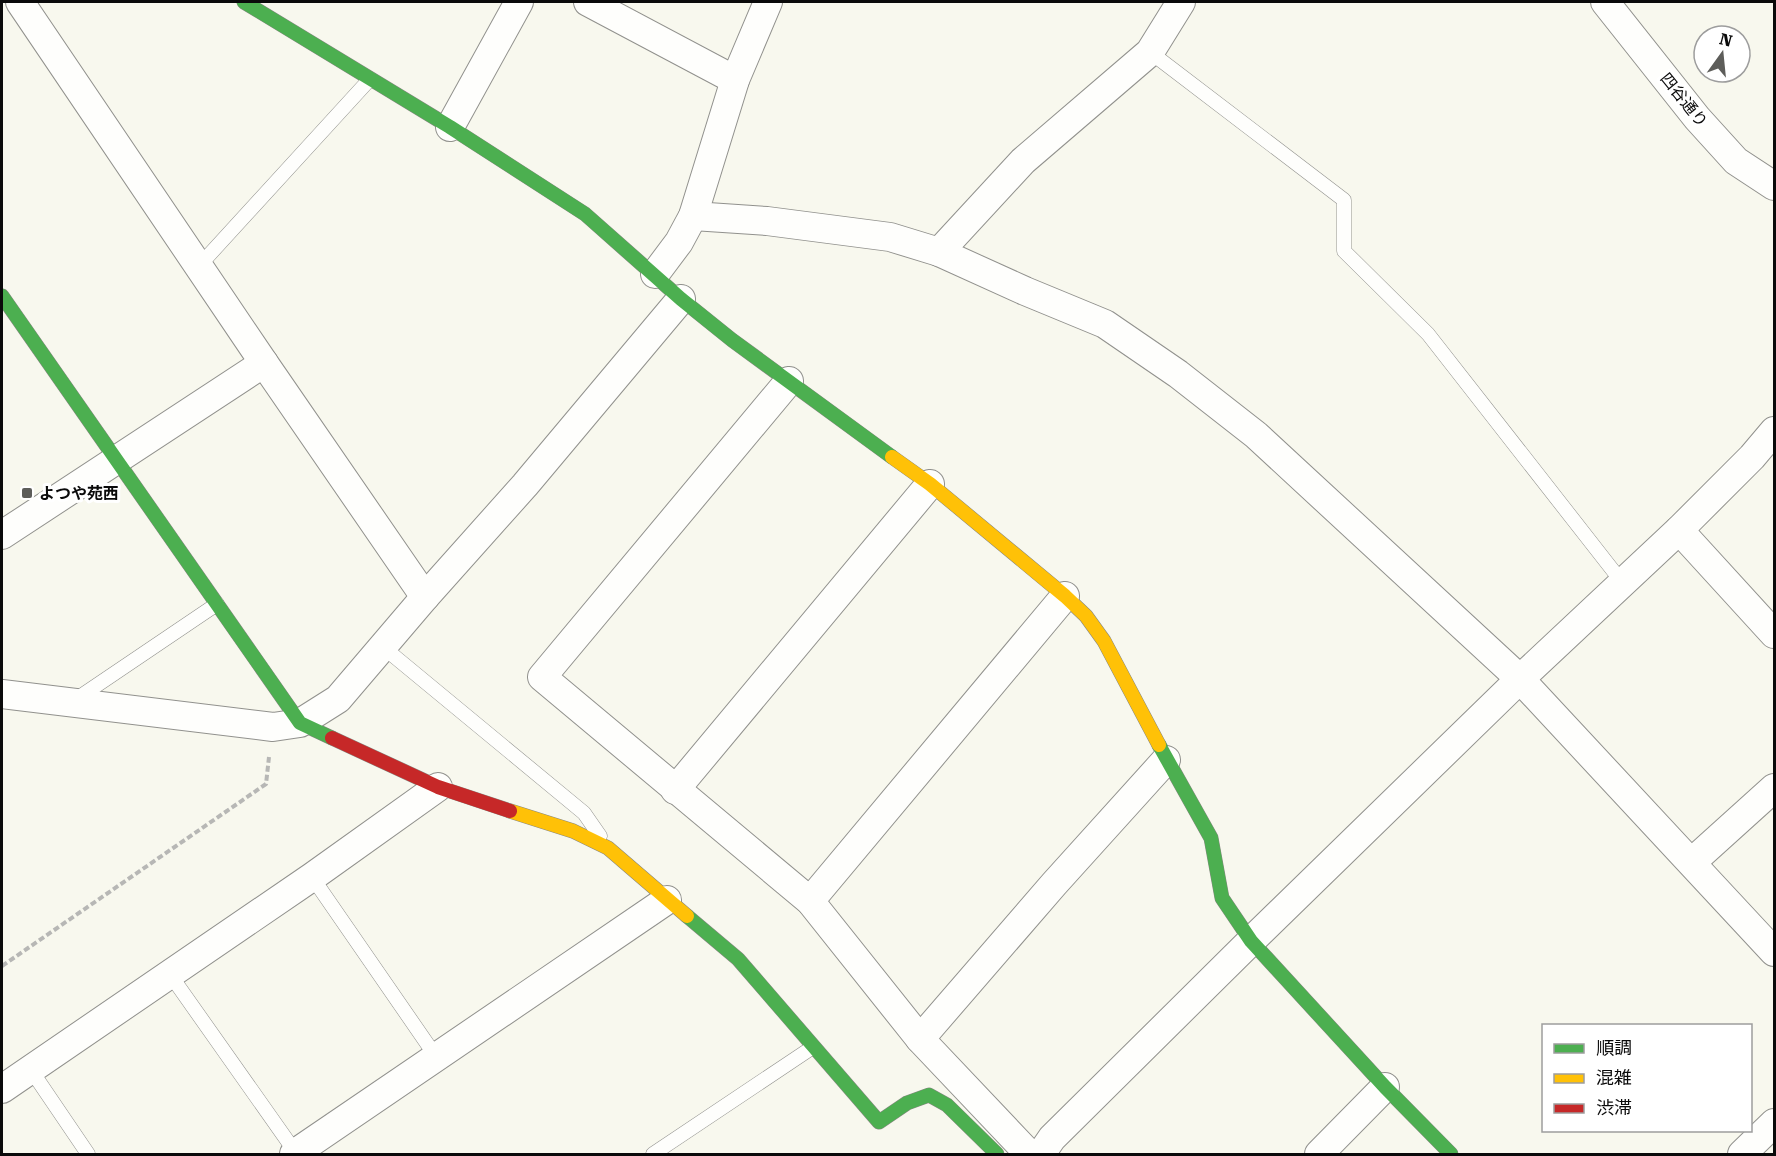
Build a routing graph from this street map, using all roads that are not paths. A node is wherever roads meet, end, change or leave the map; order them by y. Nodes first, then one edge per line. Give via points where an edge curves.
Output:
1 (20, 2) edge
2 (244, 2) edge
3 (519, 2) edge
4 (588, 2) edge
5 (768, 2) edge
6 (1181, 2) edge
7 (1605, 2) edge
8 (1150, 52) junction
9 (371, 78) junction
10 (735, 80) junction
11 (450, 127) junction
12 (1774, 186) edge
13 (693, 216) junction
14 (939, 252) junction
15 (199, 266) junction
16 (655, 274) junction
17 (681, 299) junction
18 (3, 303) edge
19 (264, 363) junction
20 (789, 381) junction
21 (1774, 431) edge
22 (116, 459) junction
23 (930, 484) junction
24 (1679, 530) junction
25 (2, 535) edge
26 (1622, 582) junction
27 (1065, 596) junction
28 (425, 597) junction
29 (217, 604) junction
30 (1774, 634) edge
31 (383, 647) junction
32 (1520, 679) junction
33 (2, 694) edge
34 (71, 702) junction
35 (286, 725) junction
36 (1167, 760) junction
37 (438, 787) junction
38 (1774, 788) edge
39 (675, 790) junction
40 (608, 848) junction
41 (1692, 862) junction
42 (312, 877) junction
43 (667, 900) junction
44 (810, 901) junction
45 (1251, 940) junction
46 (1774, 951) edge
47 (170, 973) junction
48 (920, 1039) junction
49 (813, 1047) junction
50 (437, 1058) junction
51 (31, 1070) junction
52 (1385, 1087) junction
53 (2, 1089) edge
54 (1774, 1123) edge
55 (295, 1154) edge
56 (88, 1155) edge
57 (653, 1155) edge
58 (997, 1155) edge
59 (1029, 1155) edge
60 (1041, 1155) edge
61 (1318, 1155) edge
62 (1451, 1155) edge
63 (1742, 1155) edge

1 - 15 street
2 - 9 street
3 - 11 street
4 - 10 street
5 - 10 street
6 - 8 street
7 - 12 street, 四谷通り via 1736,161
8 - 14 street via 1023,161
8 - 26 lane via 1344,200 1344,251 1428,334
9 - 11 street
9 - 15 lane
10 - 13 street
11 - 16 street via 585,214
13 - 14 street via 890,237
13 - 16 street
14 - 32 street via 1105,324 1178,374 1256,435
15 - 19 street
16 - 17 street
17 - 20 street
17 - 28 street
18 - 22 street
19 - 22 street
19 - 28 street
20 - 23 street
20 - 39 street via 542,677
21 - 24 street
22 - 25 street
22 - 29 street
23 - 27 street
23 - 39 street
24 - 26 street
24 - 30 street
26 - 32 street
27 - 36 street via 1104,641
27 - 44 street
28 - 31 street
29 - 34 lane
29 - 35 street
31 - 35 street via 338,699
31 - 40 lane via 584,813
32 - 41 street
32 - 45 street
33 - 34 street
34 - 35 street
35 - 37 street
36 - 45 street via 1211,838 1222,898
36 - 48 street
37 - 40 street via 573,831
37 - 42 street
38 - 41 street
39 - 44 street
40 - 43 street
41 - 46 street
42 - 47 street
42 - 50 lane
43 - 49 street via 738,959
43 - 50 street
44 - 48 street
45 - 52 street
45 - 60 street via 1052,1138
47 - 51 street
47 - 55 lane
48 - 59 street
49 - 57 lane
49 - 58 street via 879,1122 907,1103 929,1095 947,1105
50 - 55 street
51 - 53 street
51 - 56 lane
52 - 61 street
52 - 62 street
54 - 63 street

